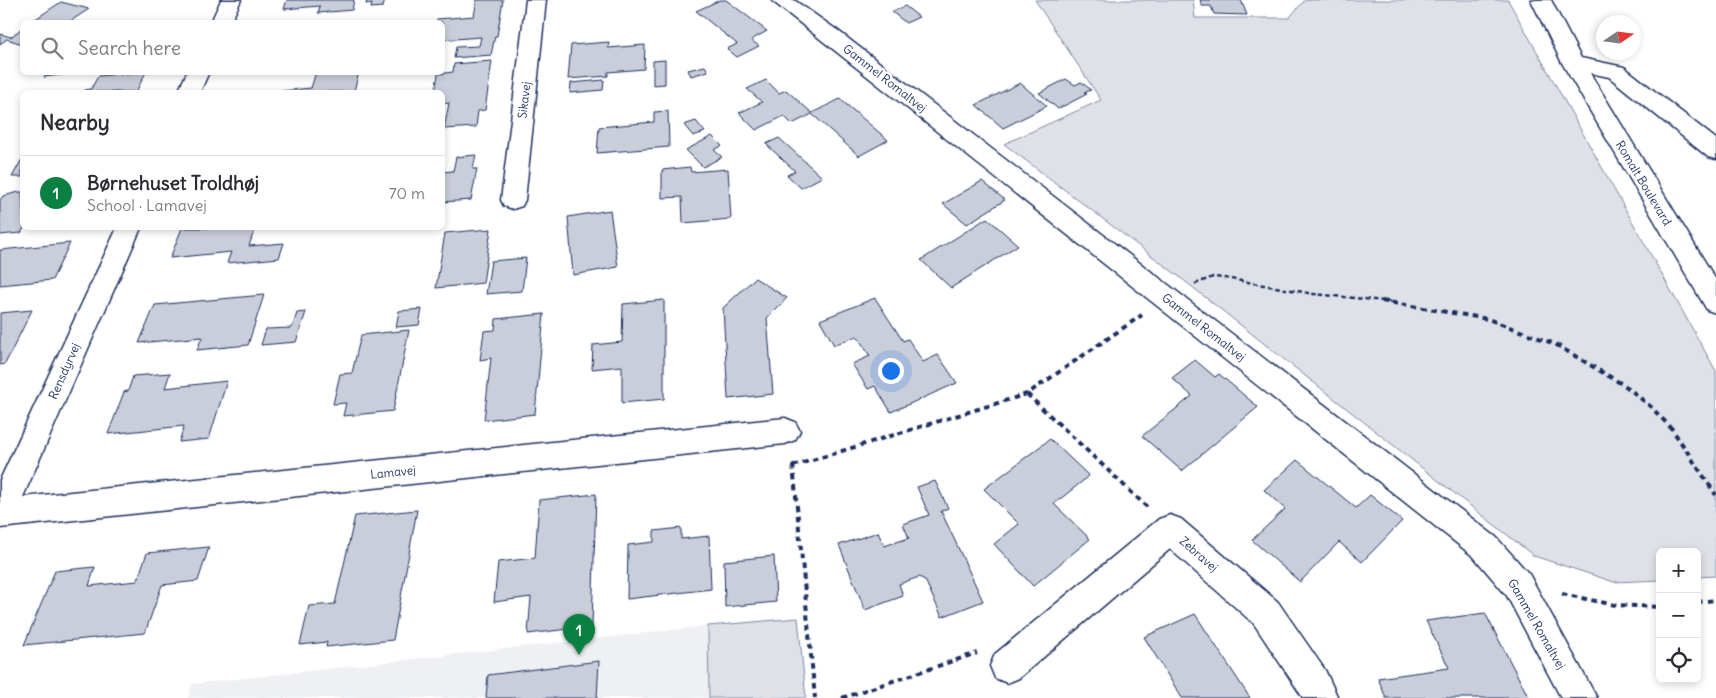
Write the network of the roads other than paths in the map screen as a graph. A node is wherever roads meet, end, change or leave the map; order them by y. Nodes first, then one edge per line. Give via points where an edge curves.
1 (231, 0) edge
2 (536, 0) edge
3 (780, 0) edge
4 (1541, 0) edge
5 (222, 20) edge
6 (1572, 63) junction
7 (197, 75) edge
8 (190, 90) edge
9 (1716, 151) edge
10 (513, 200) dead end
11 (128, 230) edge
12 (1716, 304) edge
13 (785, 431) road end
14 (0, 513) edge
15 (1007, 666) road end
16 (1321, 698) edge
17 (1580, 698) edge

1 - 5 street
2 - 10 street, Sikavej
3 - 17 street, Gammel Romaltvej via 830,35 1485,547 1518,585
4 - 6 street, Romalt Boulevard
6 - 9 street via 1616,72
6 - 12 street, Romalt Boulevard
7 - 8 street
11 - 14 street, Rensdyrvej
13 - 14 street, Lamavej
15 - 16 street, Zebravej via 1170,529 1266,613

